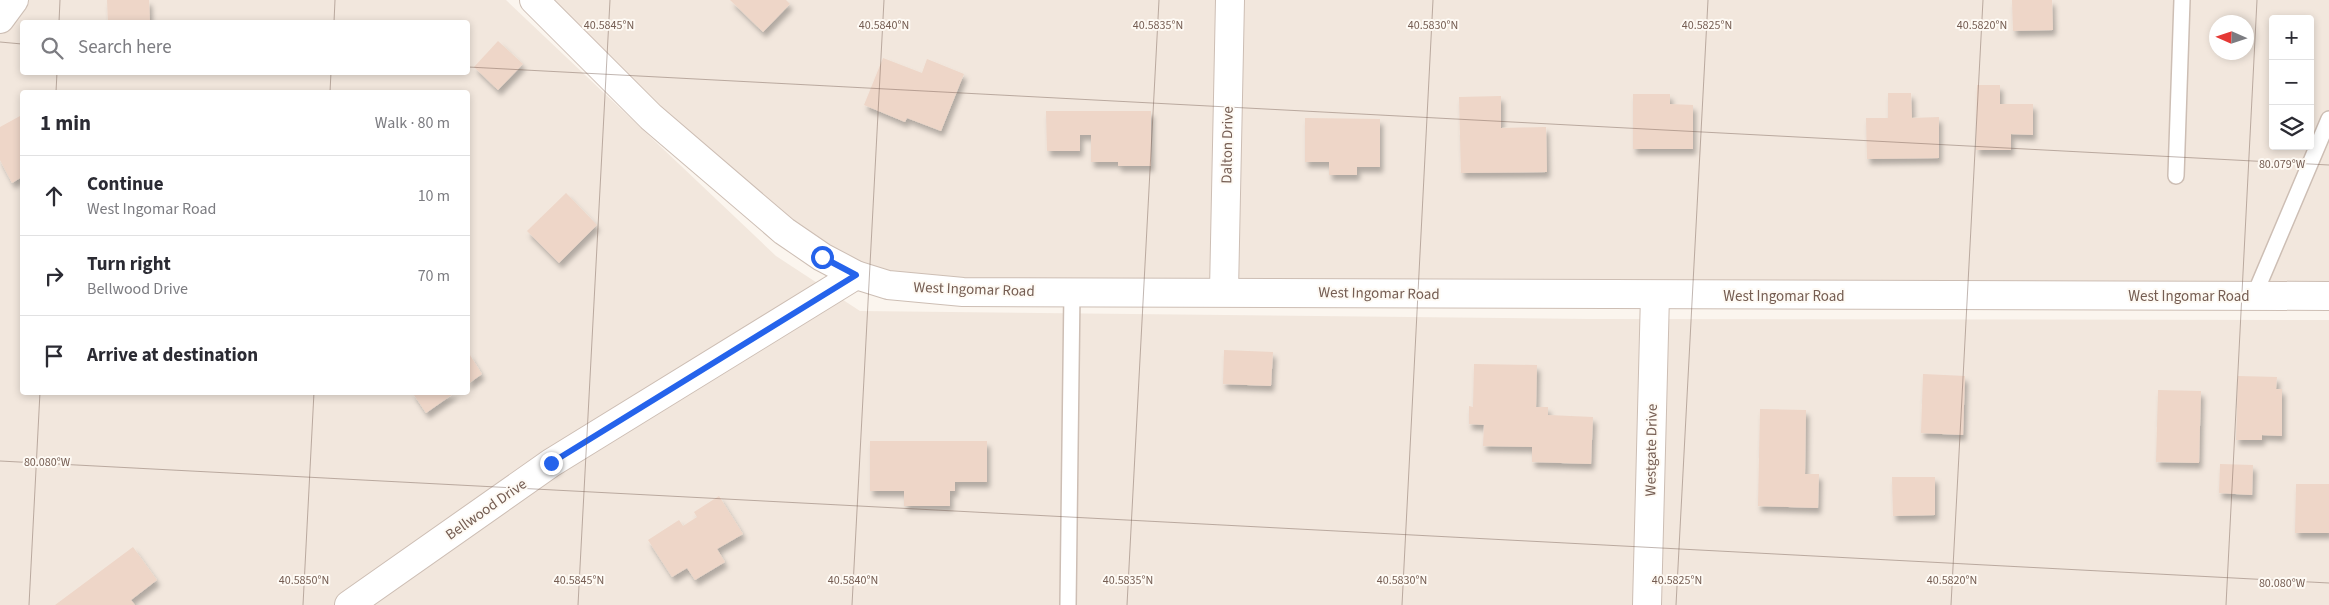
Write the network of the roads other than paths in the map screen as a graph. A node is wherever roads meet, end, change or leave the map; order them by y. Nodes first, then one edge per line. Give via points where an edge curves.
1 (14, 0) edge
2 (534, 0) edge
3 (1230, 0) edge
4 (2182, 0) edge
5 (0, 19) edge
6 (2329, 119) edge
7 (2323, 146) edge
8 (2176, 176) dead end
9 (856, 275) junction
10 (1072, 291) junction
11 (1224, 291) junction
12 (1655, 296) junction
13 (2254, 296) junction
14 (2329, 296) edge
15 (348, 605) edge
16 (1068, 605) edge
17 (1646, 605) edge

1 - 5 street
2 - 9 street, West Ingomar Road via 651,117 784,231
3 - 11 street, Dalton Drive
4 - 8 lane
6 - 7 lane
7 - 13 lane
9 - 10 street, West Ingomar Road via 888,285 918,289
9 - 15 street, Bellwood Drive via 551,463
10 - 11 street, West Ingomar Road
10 - 16 lane
11 - 12 street, West Ingomar Road
12 - 13 street, West Ingomar Road
12 - 17 street, Westgate Drive
13 - 14 street, West Ingomar Road

